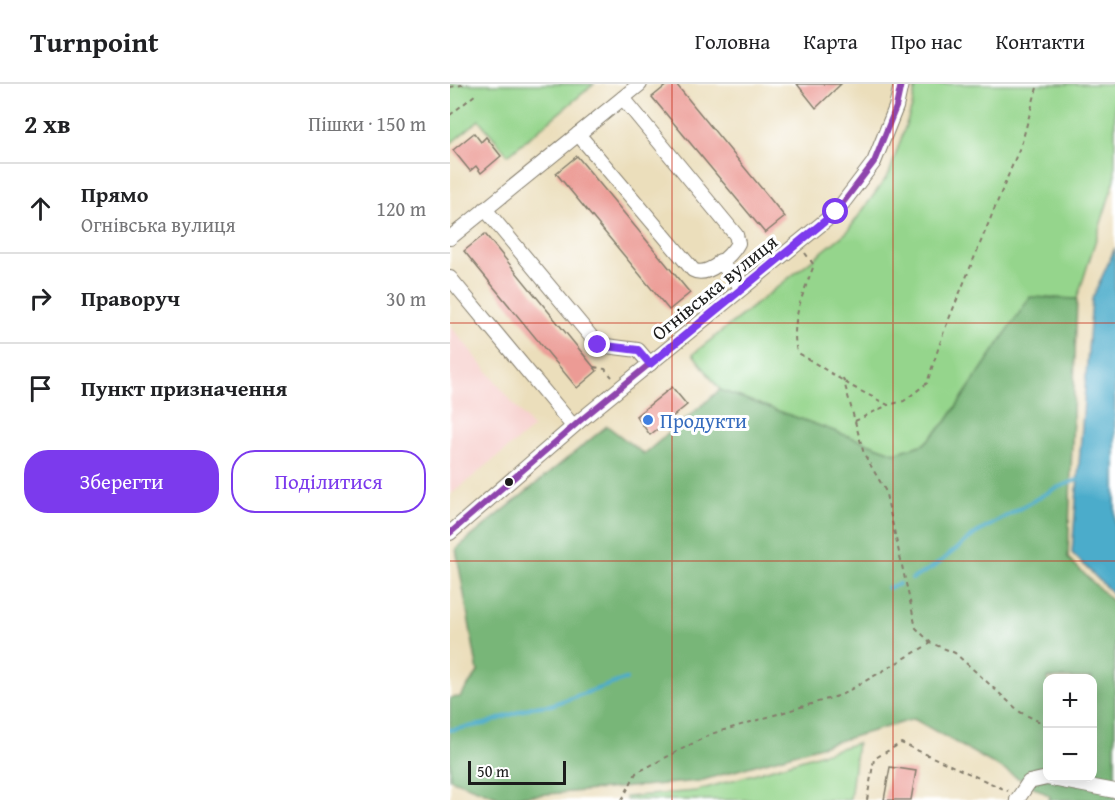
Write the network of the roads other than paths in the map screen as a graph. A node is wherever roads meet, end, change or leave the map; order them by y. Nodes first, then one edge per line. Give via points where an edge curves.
1 (640, 84) edge
2 (901, 84) edge
3 (623, 98) junction
4 (578, 134) junction
5 (485, 209) junction
6 (450, 238) edge
7 (720, 261) junction
8 (450, 278) edge
9 (742, 288) junction
10 (650, 364) junction
11 (573, 426) junction
12 (450, 533) edge
13 (1115, 791) edge
14 (1018, 797) edge

1 - 3 street
2 - 9 street, Огнівська вулиця via 874,162 836,212
3 - 4 street
3 - 7 street via 736,235 738,243 734,250
4 - 5 street
4 - 7 street via 693,270 699,274 706,272
5 - 6 street
5 - 10 street via 598,345 638,350
7 - 9 street
8 - 11 street
9 - 10 street, Огнівська вулиця
10 - 11 street, Огнівська вулиця
11 - 12 street, Огнівська вулиця
13 - 14 street via 1047,778 1029,782

